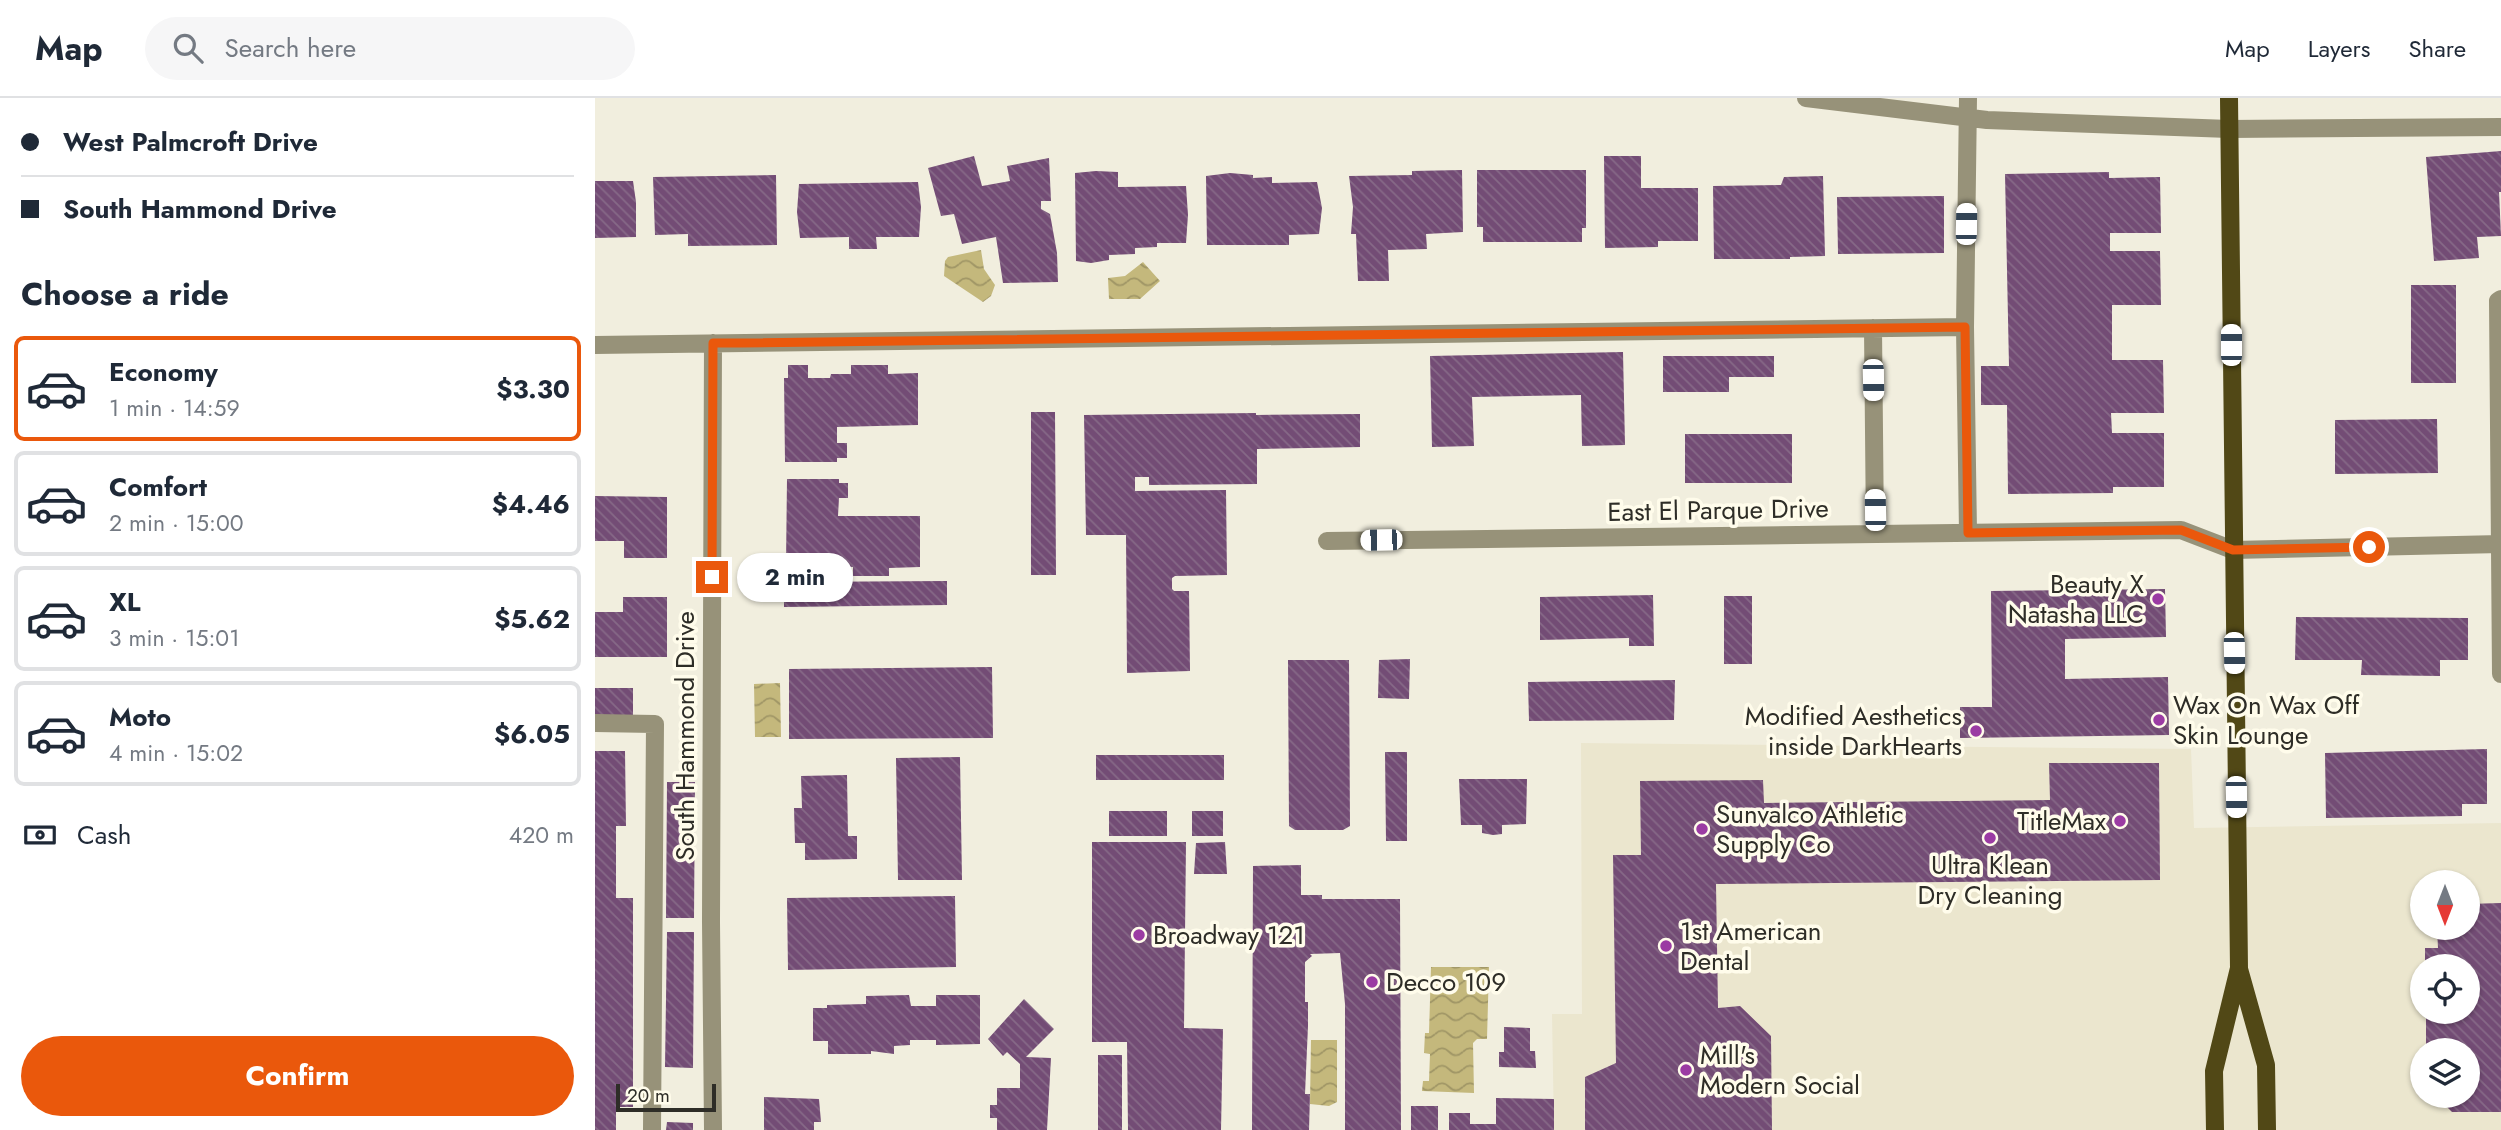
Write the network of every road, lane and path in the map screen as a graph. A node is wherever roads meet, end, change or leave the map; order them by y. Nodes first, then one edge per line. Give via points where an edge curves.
1 (1806, 98) edge
2 (1968, 98) edge
3 (2229, 98) edge
4 (1968, 117) junction
5 (2501, 127) edge
6 (2229, 129) junction
7 (2501, 299) edge
8 (1965, 327) junction
9 (1873, 328) junction
10 (713, 343) junction
11 (595, 345) edge
12 (1968, 533) junction
13 (1875, 534) junction
14 (1327, 541) dead end
15 (2500, 544) edge
16 (2233, 550) junction
17 (2501, 674) edge
18 (595, 723) edge
19 (2239, 968) junction
20 (652, 1130) edge
21 (713, 1130) edge
22 (2215, 1130) edge
23 (2267, 1130) edge

1 - 4 street
2 - 4 street
3 - 6 main road
4 - 6 street
4 - 8 street
5 - 6 street
6 - 16 main road
7 - 15 street
8 - 9 street
8 - 12 street
9 - 10 street
9 - 13 street
10 - 11 street
10 - 21 street, South Hammond Drive
12 - 13 street, East El Parque Drive
12 - 16 street, East El Parque Drive via 2181,530
13 - 14 street, East El Parque Drive
15 - 16 street
15 - 17 street
16 - 19 main road
18 - 20 street via 655,724
19 - 22 main road via 2214,1071
19 - 23 main road via 2266,1065

